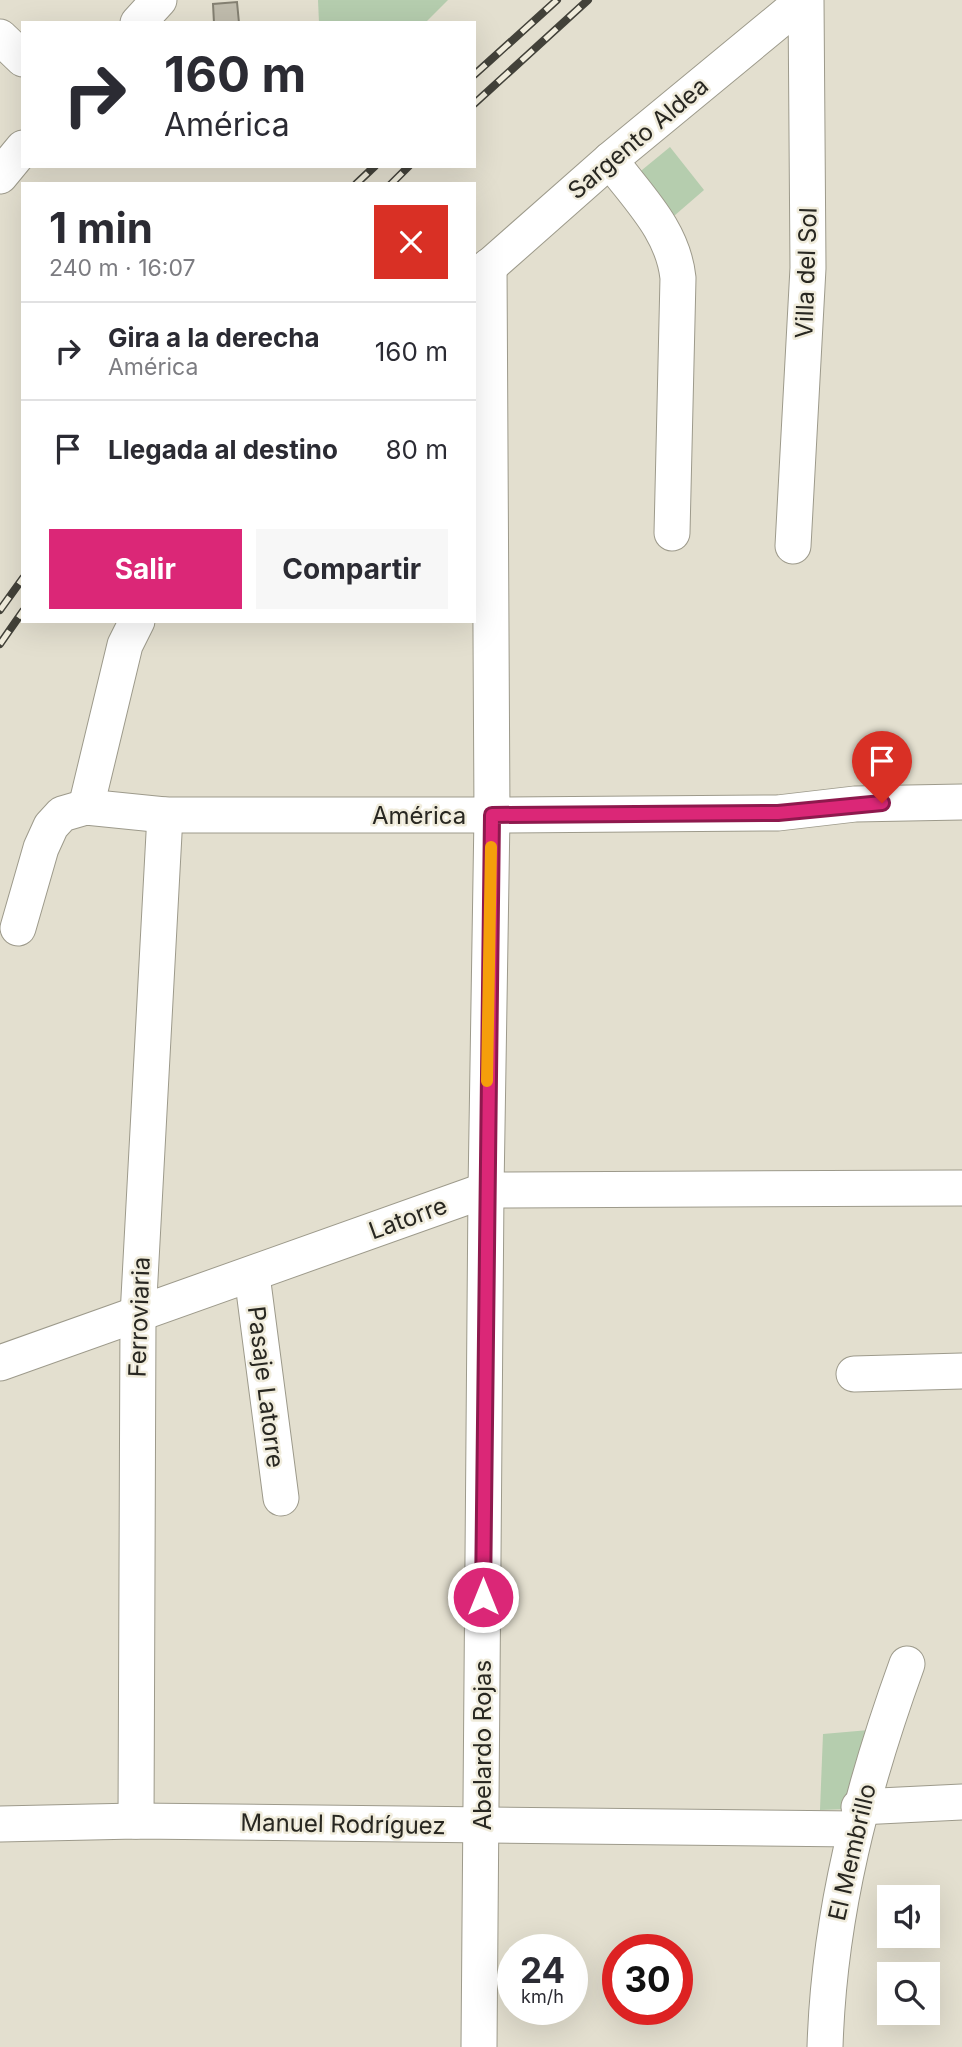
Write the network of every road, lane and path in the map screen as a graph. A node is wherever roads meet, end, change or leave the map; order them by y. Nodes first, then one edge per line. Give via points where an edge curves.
1 (159, 0) edge
2 (805, 0) edge
3 (140, 21) edge
4 (0, 37) edge
5 (21, 57) edge
6 (21, 150) edge
7 (610, 160) junction
8 (0, 176) edge
9 (482, 273) edge
10 (671, 533) dead end
11 (793, 546) dead end
12 (137, 623) edge
13 (962, 802) edge
14 (86, 807) junction
15 (165, 815) junction
16 (492, 815) junction
17 (18, 928) dead end
18 (962, 1188) edge
19 (485, 1190) junction
20 (252, 1275) junction
21 (138, 1316) junction
22 (0, 1363) edge
23 (962, 1371) edge
24 (854, 1374) dead end
25 (281, 1498) dead end
26 (907, 1664) dead end
27 (962, 1802) edge
28 (857, 1818) junction
29 (136, 1821) junction
30 (0, 1824) edge
31 (481, 1826) junction
32 (479, 2047) edge
33 (825, 2047) edge

1 - 3 street
2 - 7 street, Sargento Aldea
2 - 11 street, Villa del Sol via 808,268
4 - 5 street
6 - 8 street
7 - 9 street, Sargento Aldea
7 - 10 street via 668,237 676,255
9 - 16 street, Abelardo Rojas
12 - 14 street via 125,645
13 - 16 street, América via 855,804 778,813
14 - 15 street, América
14 - 17 street via 62,814 51,827
15 - 16 street, América
15 - 21 street, Ferroviaria
16 - 19 street, Abelardo Rojas
18 - 19 street, Latorre
19 - 20 street, Latorre
19 - 31 street, Abelardo Rojas
20 - 21 street, Latorre
20 - 25 street, Pasaje Latorre
21 - 22 street, Latorre
21 - 29 street, Ferroviaria
23 - 24 street
26 - 28 street, El Membrillo
27 - 28 street, Manuel Rodríguez
28 - 31 street, Manuel Rodríguez
28 - 33 street, El Membrillo via 834,1924
29 - 30 street, Manuel Rodríguez
29 - 31 street, Manuel Rodríguez
31 - 32 street, Abelardo Rojas

